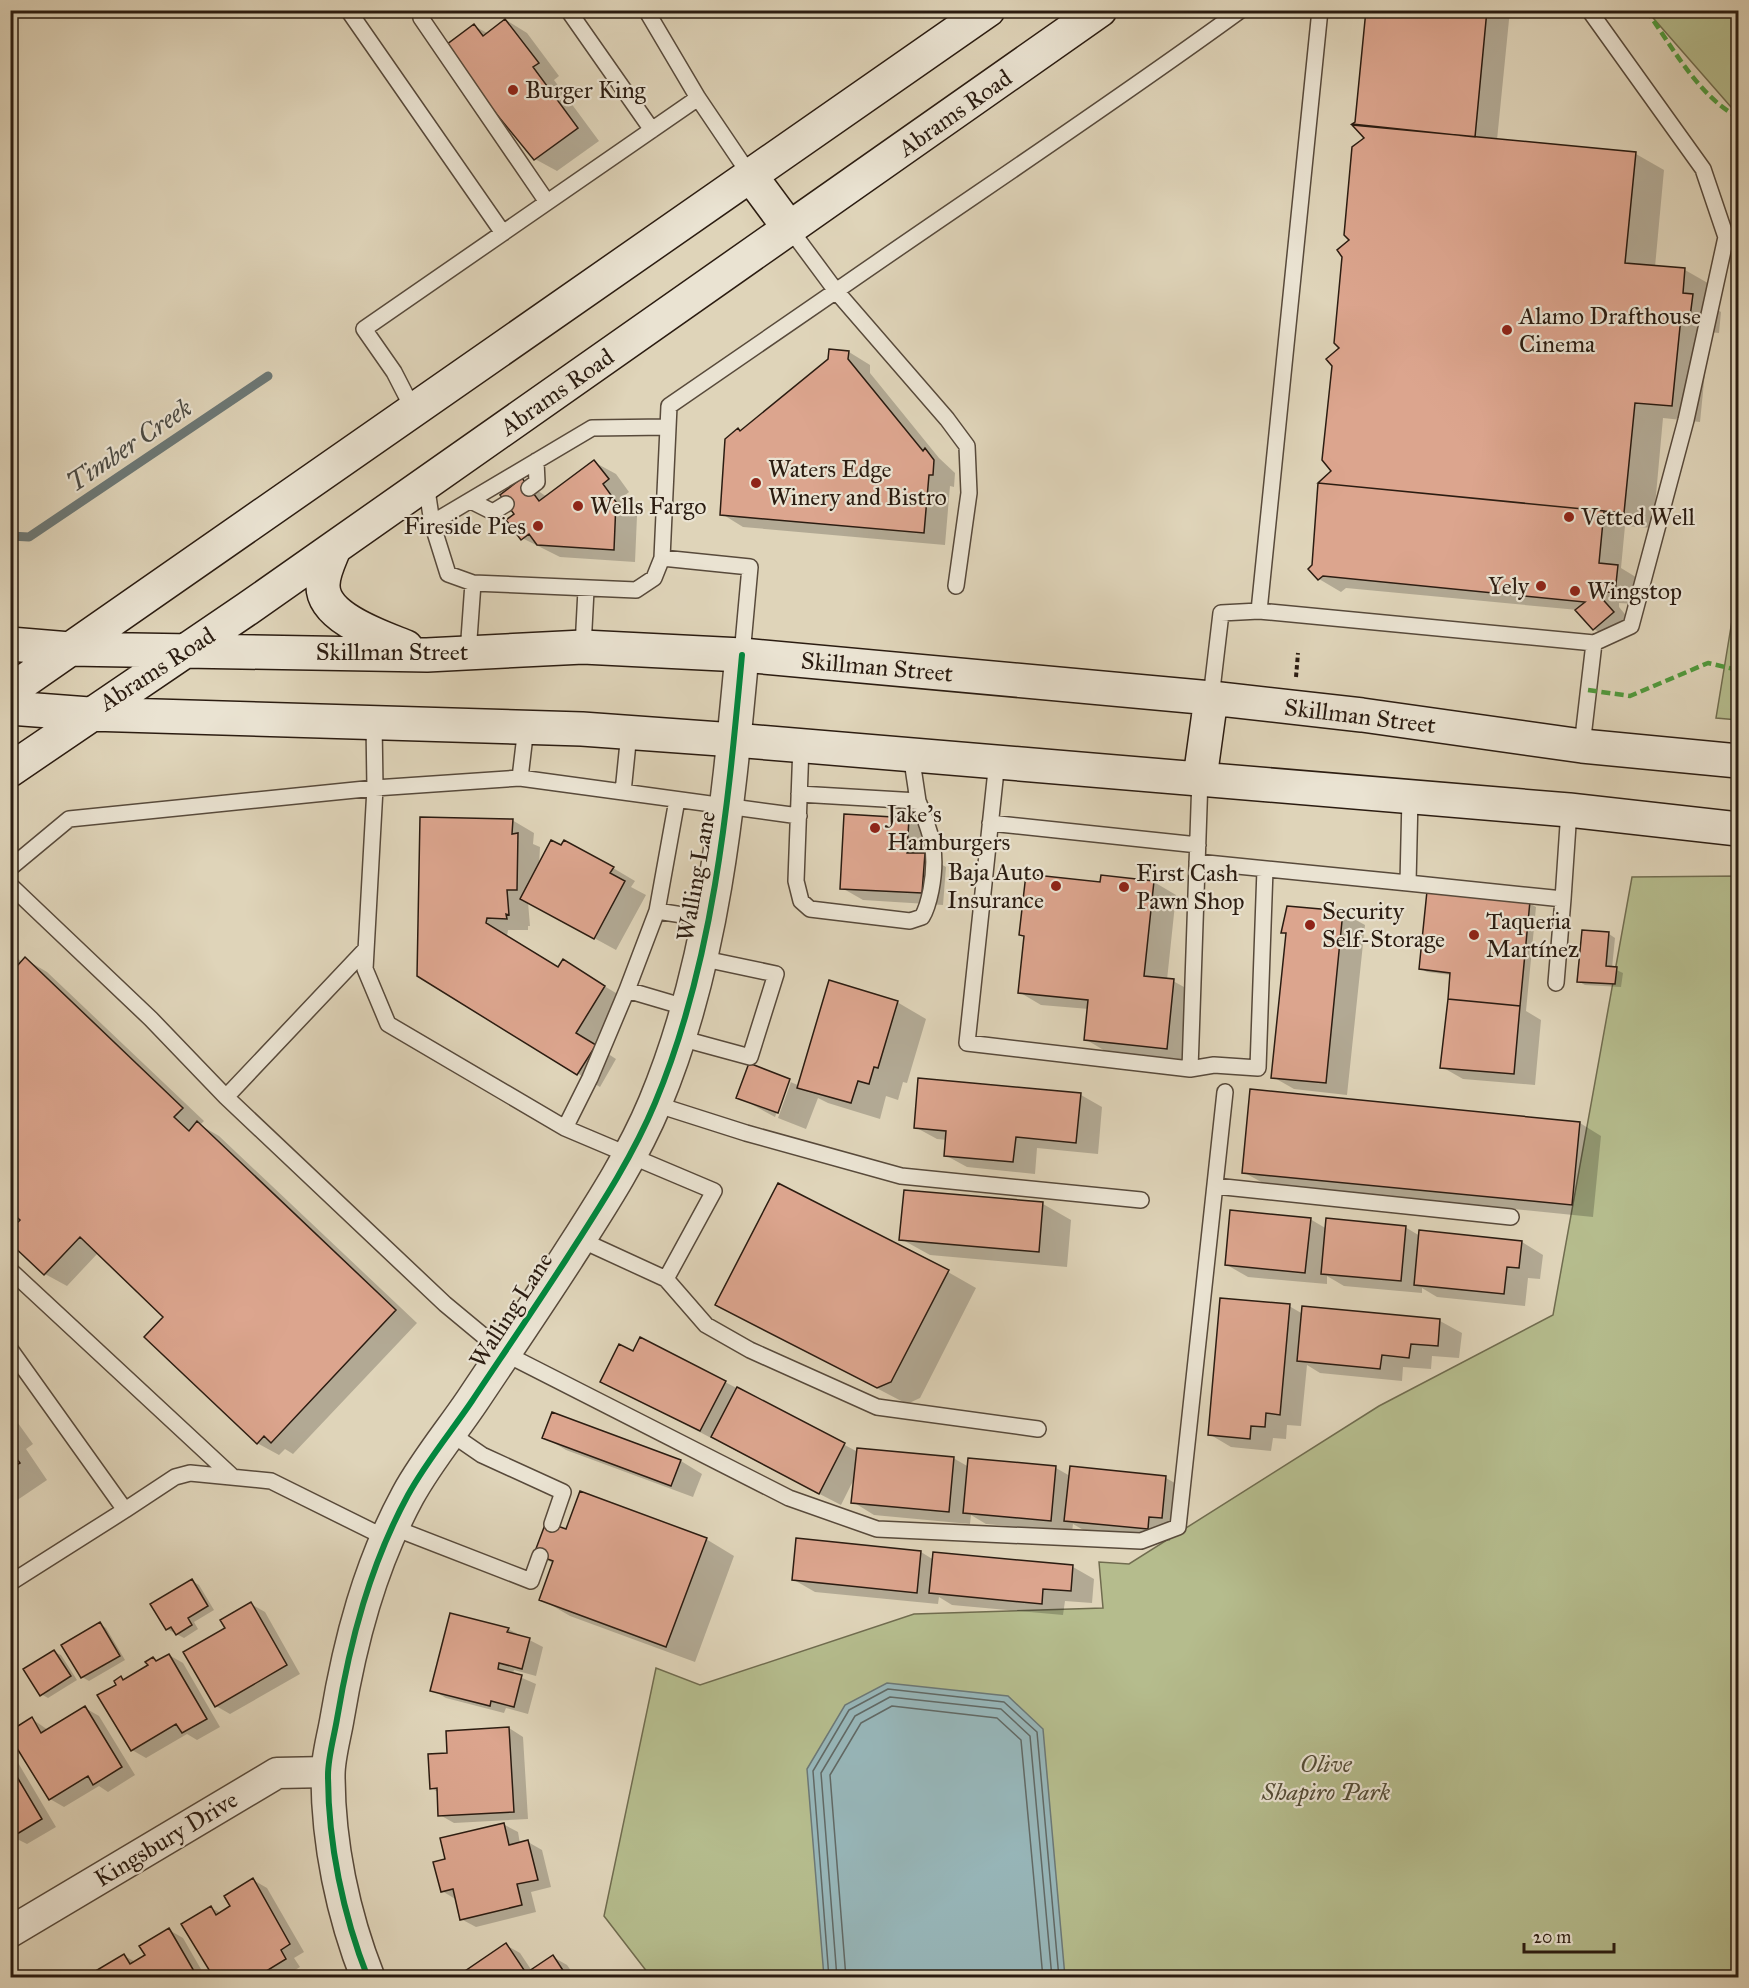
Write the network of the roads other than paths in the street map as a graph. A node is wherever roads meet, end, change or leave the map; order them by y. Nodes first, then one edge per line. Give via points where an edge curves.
1 (348, 10) edge
2 (420, 10) edge
3 (568, 10) edge
4 (646, 10) edge
5 (988, 10) edge
6 (1100, 10) edge
7 (1241, 10) edge
8 (1320, 10) edge
9 (1589, 10) edge
10 (698, 98) junction
11 (652, 130) junction
12 (750, 175) junction
13 (547, 202) junction
14 (790, 229) junction
15 (503, 232) junction
16 (836, 291) junction
17 (414, 411) junction
18 (667, 427) junction
19 (536, 461) junction
20 (426, 483) junction
21 (529, 488) dead end
22 (471, 501) junction
23 (506, 504) dead end
24 (432, 523) junction
25 (334, 549) junction
26 (662, 558) junction
27 (473, 583) junction
28 (956, 586) dead end
29 (586, 590) junction
30 (1259, 611) junction
31 (1594, 643) junction
32 (10, 644) edge
33 (583, 646) junction
34 (70, 649) junction
35 (186, 651) junction
36 (468, 653) junction
37 (427, 655) junction
38 (742, 655) junction
39 (10, 691) edge
40 (1211, 698) junction
41 (10, 708) edge
42 (89, 714) junction
43 (374, 723) junction
44 (526, 727) junction
45 (629, 733) junction
46 (734, 740) junction
47 (801, 745) junction
48 (1582, 746) junction
49 (911, 754) junction
50 (997, 761) junction
51 (1738, 761) edge
52 (10, 770) edge
53 (520, 778) junction
54 (1200, 778) junction
55 (375, 788) junction
56 (623, 792) junction
57 (799, 794) junction
58 (1410, 796) junction
59 (677, 800) junction
60 (918, 801) junction
61 (727, 808) junction
62 (1569, 810) junction
63 (799, 816) junction
64 (990, 824) junction
65 (1738, 828) edge
66 (1198, 845) junction
67 (1197, 862) junction
68 (10, 868) edge
69 (1266, 869) junction
70 (1408, 883) junction
71 (10, 885) edge
72 (1563, 898) junction
73 (657, 911) junction
74 (708, 919) junction
75 (366, 949) junction
76 (700, 958) junction
77 (1556, 983) dead end
78 (627, 990) junction
79 (684, 1023) junction
80 (1190, 1069) junction
81 (1225, 1092) dead end
82 (226, 1097) junction
83 (655, 1104) junction
84 (565, 1128) junction
85 (630, 1157) junction
86 (1215, 1186) junction
87 (1141, 1200) dead end
88 (1511, 1217) dead end
89 (579, 1239) junction
90 (10, 1270) edge
91 (666, 1280) junction
92 (10, 1349) edge
93 (504, 1353) junction
94 (1038, 1429) dead end
95 (450, 1433) junction
96 (233, 1477) junction
97 (125, 1510) junction
98 (552, 1524) dead end
99 (389, 1533) junction
100 (540, 1556) dead end
101 (10, 1583) edge
102 (328, 1772) junction
103 (10, 1932) edge
104 (368, 1977) edge

1 - 15 lane
2 - 13 lane via 421,18
3 - 11 lane
4 - 10 lane
5 - 12 main road
6 - 14 main road, Abrams Road
7 - 16 lane via 1143,82
8 - 30 lane
9 - 31 lane via 1703,169 1726,237 1686,420 1631,626
10 - 11 lane
10 - 12 lane
11 - 13 lane
12 - 14 main road
12 - 17 main road
13 - 15 lane
14 - 16 lane
14 - 20 main road, Abrams Road
15 - 17 lane via 364,329 394,372
16 - 18 lane via 669,406
16 - 28 lane via 967,446 969,493
17 - 34 main road
18 - 19 lane via 592,428
18 - 26 lane
19 - 21 lane via 537,482
19 - 22 lane
20 - 24 lane
20 - 25 main road, Abrams Road
22 - 23 lane via 493,512
22 - 24 lane
24 - 27 lane via 448,574
25 - 35 main road, Abrams Road
25 - 37 main road via 322,583 332,607 358,628
26 - 29 lane via 654,578 636,590
26 - 38 lane via 750,567
27 - 29 lane
27 - 36 lane
29 - 33 lane
30 - 31 lane
30 - 40 lane via 1221,613
31 - 48 lane
32 - 34 main road, Skillman Street
33 - 36 main road, Skillman Street
33 - 38 main road, Skillman Street
34 - 35 main road, Skillman Street
34 - 39 main road
35 - 37 main road, Skillman Street
35 - 42 main road, Abrams Road
36 - 37 main road, Skillman Street
38 - 40 main road, Skillman Street
38 - 46 main road, Walling Lane
40 - 48 main road, Skillman Street
40 - 54 main road
41 - 42 main road
42 - 43 main road
42 - 52 main road, Abrams Road
43 - 44 main road
43 - 55 lane
44 - 45 main road
44 - 53 lane
45 - 46 main road
45 - 56 lane
46 - 47 main road
46 - 61 main road, Walling Lane
47 - 49 main road
47 - 57 lane
48 - 51 main road, Skillman Street
49 - 50 main road
49 - 60 lane
50 - 54 main road
50 - 64 lane
53 - 55 lane
53 - 56 lane
54 - 58 main road
54 - 66 lane
55 - 68 lane via 69,819
55 - 75 lane
56 - 59 lane
57 - 60 lane
57 - 63 lane
58 - 62 main road
58 - 70 lane
59 - 61 lane
59 - 73 lane
60 - 63 lane via 931,831 935,866 926,910 916,920 810,909 801,901 796,881
61 - 63 lane
61 - 74 main road, Walling Lane
62 - 65 main road
62 - 72 lane
64 - 66 lane
64 - 80 lane via 967,1043
66 - 67 lane
67 - 69 lane
67 - 80 lane
69 - 70 lane
69 - 80 lane via 1258,1068 1214,1065
70 - 72 lane
71 - 82 lane via 151,1019
72 - 77 lane
73 - 74 lane
73 - 78 lane
74 - 76 main road, Walling Lane
75 - 82 lane
75 - 84 lane via 365,969 388,1024
76 - 79 main road, Walling Lane
76 - 79 lane via 776,974 750,1057
78 - 79 lane
78 - 84 lane
79 - 83 main road, Walling Lane
81 - 86 lane
82 - 93 lane via 445,1305
83 - 85 main road, Walling Lane
83 - 87 lane via 901,1176
84 - 85 lane
85 - 89 main road, Walling Lane
85 - 91 lane via 714,1191
86 - 88 lane
86 - 93 lane via 1178,1527 1141,1541 877,1529 789,1498
89 - 91 lane
89 - 93 main road, Walling Lane
90 - 96 lane
91 - 94 lane via 706,1325 750,1350 877,1407
92 - 97 lane
93 - 95 main road, Walling Lane
95 - 98 lane via 482,1455 563,1492
95 - 99 main road, Walling Lane via 409,1492
96 - 97 lane via 190,1473 175,1477
96 - 99 lane via 271,1481
97 - 101 lane
99 - 100 lane via 531,1581
99 - 102 main road, Walling Lane via 357,1619
102 - 103 street, Kingsbury Drive via 277,1773
102 - 104 main road, Walling Lane via 334,1850 357,1950

